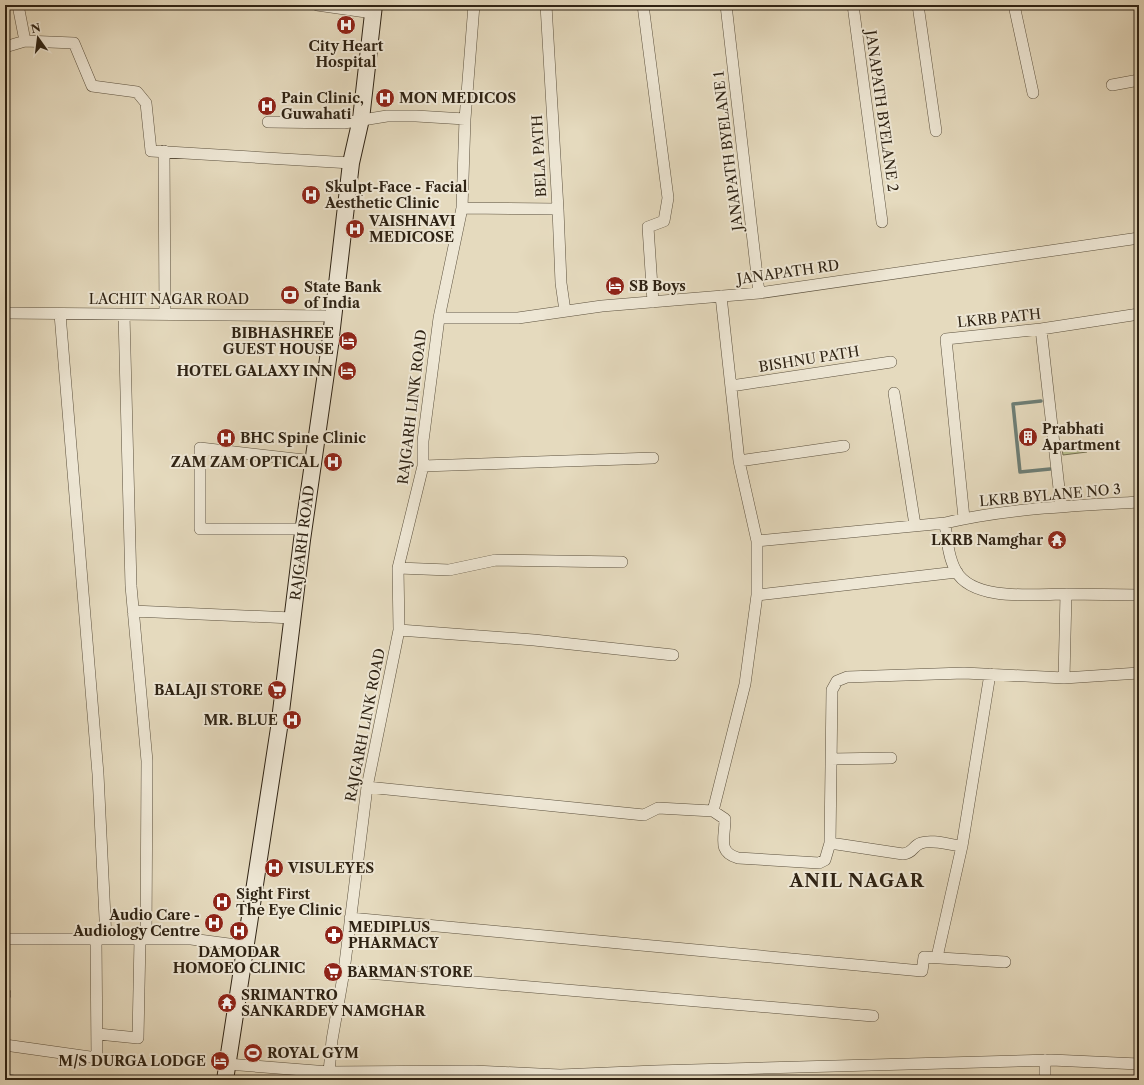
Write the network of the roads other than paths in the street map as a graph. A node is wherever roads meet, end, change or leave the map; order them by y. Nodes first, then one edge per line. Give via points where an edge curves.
1 (18, 5) edge
2 (317, 5) edge
3 (474, 5) edge
4 (546, 5) edge
5 (643, 5) edge
6 (726, 5) edge
7 (853, 5) edge
8 (918, 5) edge
9 (1014, 5) edge
10 (373, 9) edge
11 (25, 42) junction
12 (5, 47) edge
13 (1139, 80) edge
14 (1112, 85) dead end
15 (1033, 93) dead end
16 (360, 119) junction
17 (465, 120) junction
18 (268, 122) dead end
19 (936, 131) dead end
20 (164, 152) junction
21 (351, 163) junction
22 (462, 208) junction
23 (558, 209) junction
24 (882, 222) dead end
25 (1139, 238) edge
26 (759, 293) junction
27 (721, 296) junction
28 (653, 302) junction
29 (565, 311) junction
30 (5, 313) edge
31 (60, 314) junction
32 (124, 314) junction
33 (165, 314) junction
34 (1139, 314) edge
35 (334, 316) junction
36 (439, 318) junction
37 (1041, 329) junction
38 (891, 362) dead end
39 (731, 386) junction
40 (894, 393) dead end
41 (844, 446) dead end
42 (653, 458) dead end
43 (313, 461) junction
44 (739, 461) junction
45 (423, 466) junction
46 (1139, 502) edge
47 (1061, 506) junction
48 (964, 518) junction
49 (944, 523) junction
50 (915, 525) junction
51 (303, 529) junction
52 (757, 541) junction
53 (622, 562) dead end
54 (398, 568) junction
55 (956, 572) junction
56 (1066, 594) junction
57 (1139, 594) edge
58 (758, 595) junction
59 (133, 611) junction
60 (292, 618) junction
61 (399, 630) junction
62 (673, 655) dead end
63 (1139, 673) edge
64 (990, 674) junction
65 (1064, 678) junction
66 (891, 758) dead end
67 (831, 759) junction
68 (367, 787) junction
69 (713, 811) junction
70 (830, 843) junction
71 (962, 846) junction
72 (350, 918) junction
73 (5, 939) edge
74 (101, 939) junction
75 (143, 939) junction
76 (244, 946) junction
77 (937, 957) junction
78 (1005, 962) dead end
79 (344, 971) junction
80 (873, 1016) dead end
81 (98, 1034) junction
82 (5, 1045) edge
83 (1045, 1060) junction
84 (1139, 1064) edge
85 (226, 1072) edge
86 (330, 1072) junction
87 (1045, 1080) edge

1 - 11 street
2 - 10 street
3 - 17 street, RAJGARH LINK ROAD
4 - 23 street, BELA PATH
5 - 28 street via 668,198 664,221 648,227
6 - 26 street, JANAPATH BYELANE 1
7 - 24 street, JANAPATH BYELANE 2
8 - 19 street
9 - 15 street
10 - 16 main road, RAJGARH ROAD
11 - 12 street
11 - 20 street via 74,43 92,86 137,92 146,104 150,151
13 - 14 street
16 - 17 street via 416,116
16 - 18 street via 344,123
16 - 21 main road, RAJGARH ROAD
17 - 22 street, RAJGARH LINK ROAD
20 - 21 street
20 - 33 street
21 - 35 main road, RAJGARH ROAD
22 - 23 street, BELA PATH
22 - 36 street, RAJGARH LINK ROAD
23 - 29 street via 561,283
25 - 26 street, JANAPATH RD
26 - 27 street, JANAPATH RD
27 - 28 street, JANAPATH RD
27 - 39 street
28 - 29 street, JANAPATH RD
29 - 36 street, JANAPATH RD via 518,318
30 - 31 street, LACHIT NAGAR ROAD
31 - 32 street, LACHIT NAGAR ROAD
31 - 74 street via 98,774
32 - 33 street, LACHIT NAGAR ROAD
32 - 59 street via 130,586
33 - 35 street, LACHIT NAGAR ROAD
34 - 37 street, LKRB PATH
35 - 43 main road, RAJGARH ROAD
36 - 45 street, RAJGARH LINK ROAD via 422,441
37 - 47 street
37 - 48 street, LKRB PATH via 946,339
38 - 39 street, BISHNU PATH
39 - 44 street
40 - 50 street
41 - 44 street
42 - 45 street
43 - 51 main road, RAJGARH ROAD
43 - 51 street via 200,448 200,529
44 - 52 street
45 - 54 street, RAJGARH LINK ROAD
46 - 47 street, LKRB BYLANE NO 3
47 - 48 street, LKRB BYLANE NO 3
48 - 49 street, LKRB BYLANE NO 3
49 - 50 street, LKRB BYLANE NO 3
49 - 55 street
50 - 52 street, LKRB BYLANE NO 3
51 - 60 main road, RAJGARH ROAD
52 - 58 street
53 - 54 street via 496,560 449,570
54 - 61 street, RAJGARH LINK ROAD
55 - 56 street via 977,589 991,593
55 - 58 street
56 - 57 street
56 - 65 street
58 - 69 street via 745,684
59 - 60 street
59 - 75 street via 147,761
60 - 76 main road, RAJGARH ROAD via 279,728
61 - 62 street via 534,640
61 - 68 street, RAJGARH LINK ROAD
63 - 65 street
64 - 65 street
64 - 67 street via 847,677 837,681 832,690
64 - 71 street
66 - 67 street
67 - 70 street
68 - 69 street via 644,815 658,808
68 - 72 street, RAJGARH LINK ROAD
69 - 70 street via 725,819 724,849 728,856 819,863 825,860
70 - 71 street via 903,854 909,854 922,842
71 - 77 street
72 - 77 street via 922,971 924,958
72 - 79 street, RAJGARH LINK ROAD
73 - 74 street
74 - 75 street
74 - 81 street
75 - 76 street via 191,939
75 - 81 street via 138,1038
76 - 85 main road, RAJGARH ROAD
77 - 78 street
79 - 80 street
79 - 86 street, RAJGARH LINK ROAD via 332,1040
81 - 82 street via 97,1058
83 - 84 street
83 - 86 street via 560,1075 474,1070
83 - 87 street
85 - 86 street

